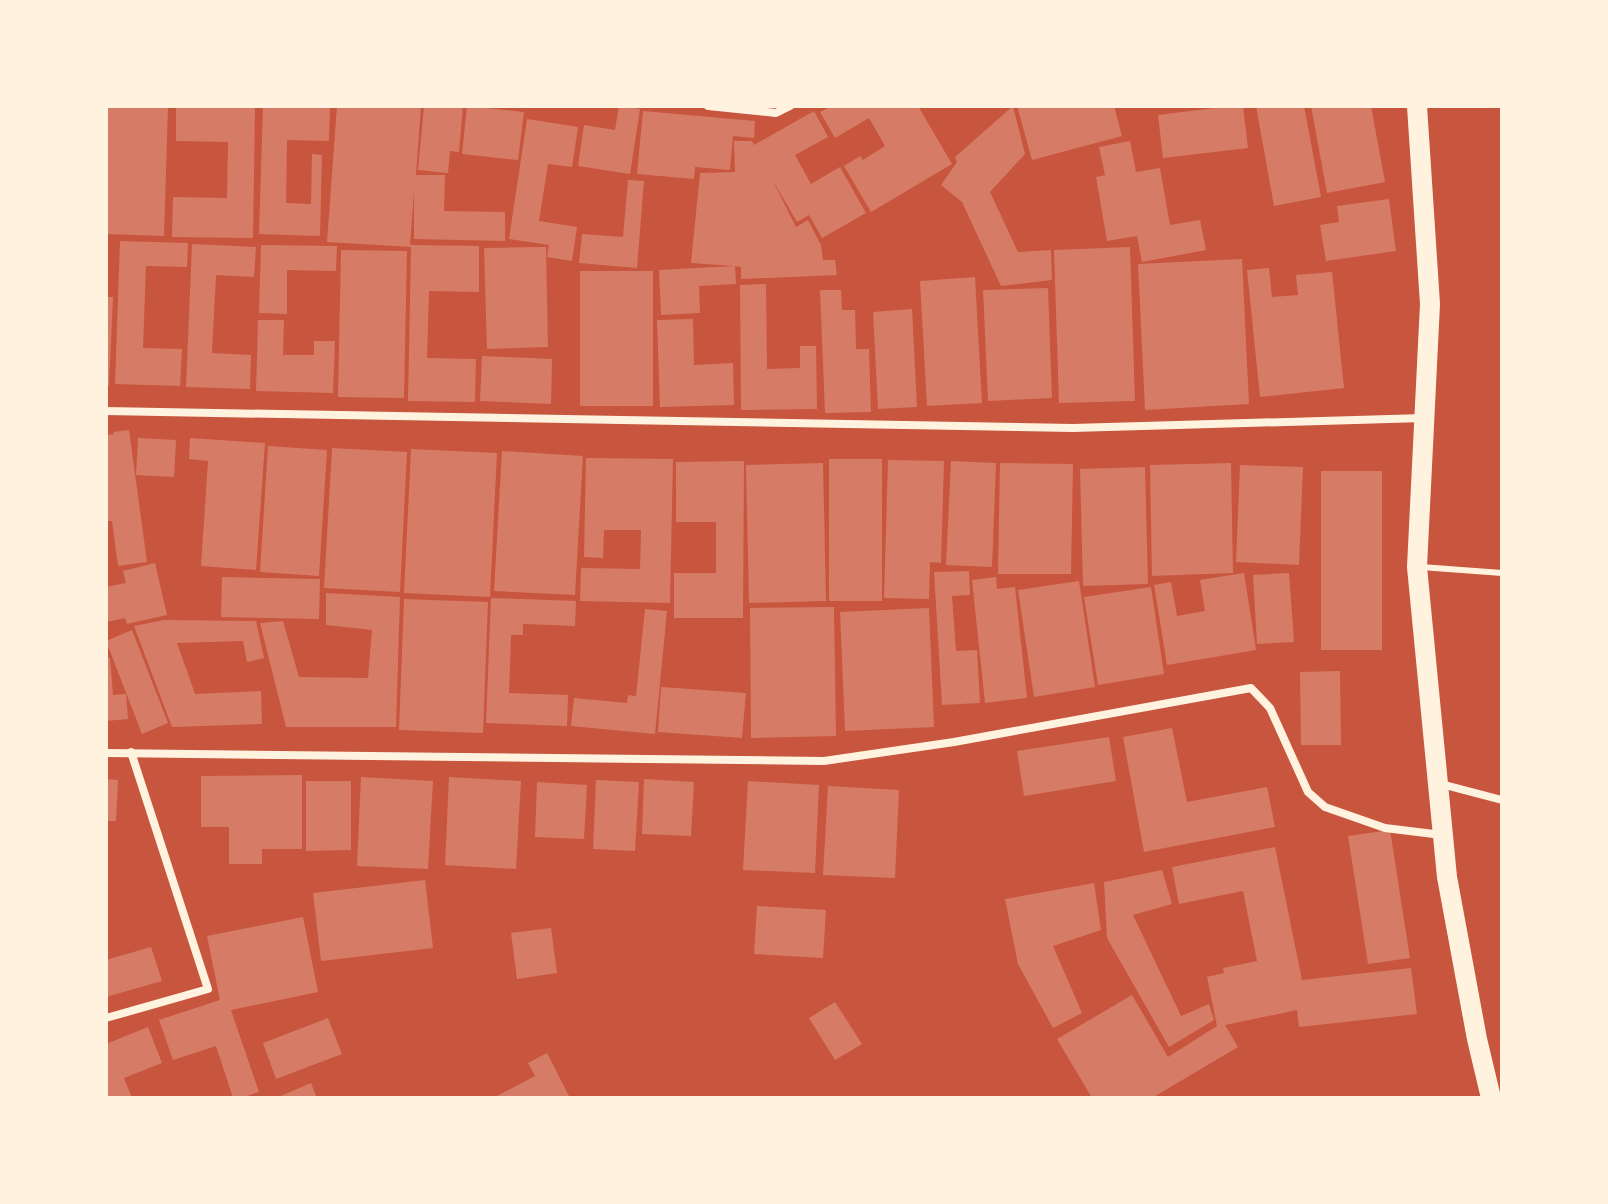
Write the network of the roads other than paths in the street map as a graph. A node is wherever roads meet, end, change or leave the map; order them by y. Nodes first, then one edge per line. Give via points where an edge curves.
1 (708, 106) edge
2 (790, 106) edge
3 (1417, 106) edge
4 (106, 411) edge
5 (1424, 418) junction
6 (1417, 567) junction
7 (1502, 573) edge
8 (131, 752) junction
9 (106, 753) edge
10 (1439, 783) junction
11 (1502, 800) edge
12 (1444, 836) junction
13 (106, 1018) edge
14 (1491, 1098) edge

1 - 2 street via 776,113
3 - 5 main road via 1430,304
4 - 5 street via 1073,428
5 - 6 main road
6 - 7 lane
6 - 10 main road
8 - 9 street
8 - 12 street via 824,761 1251,688 1270,708 1308,792 1325,807 1385,828
8 - 13 street via 208,989
10 - 11 street
10 - 12 main road
12 - 14 main road via 1447,877

